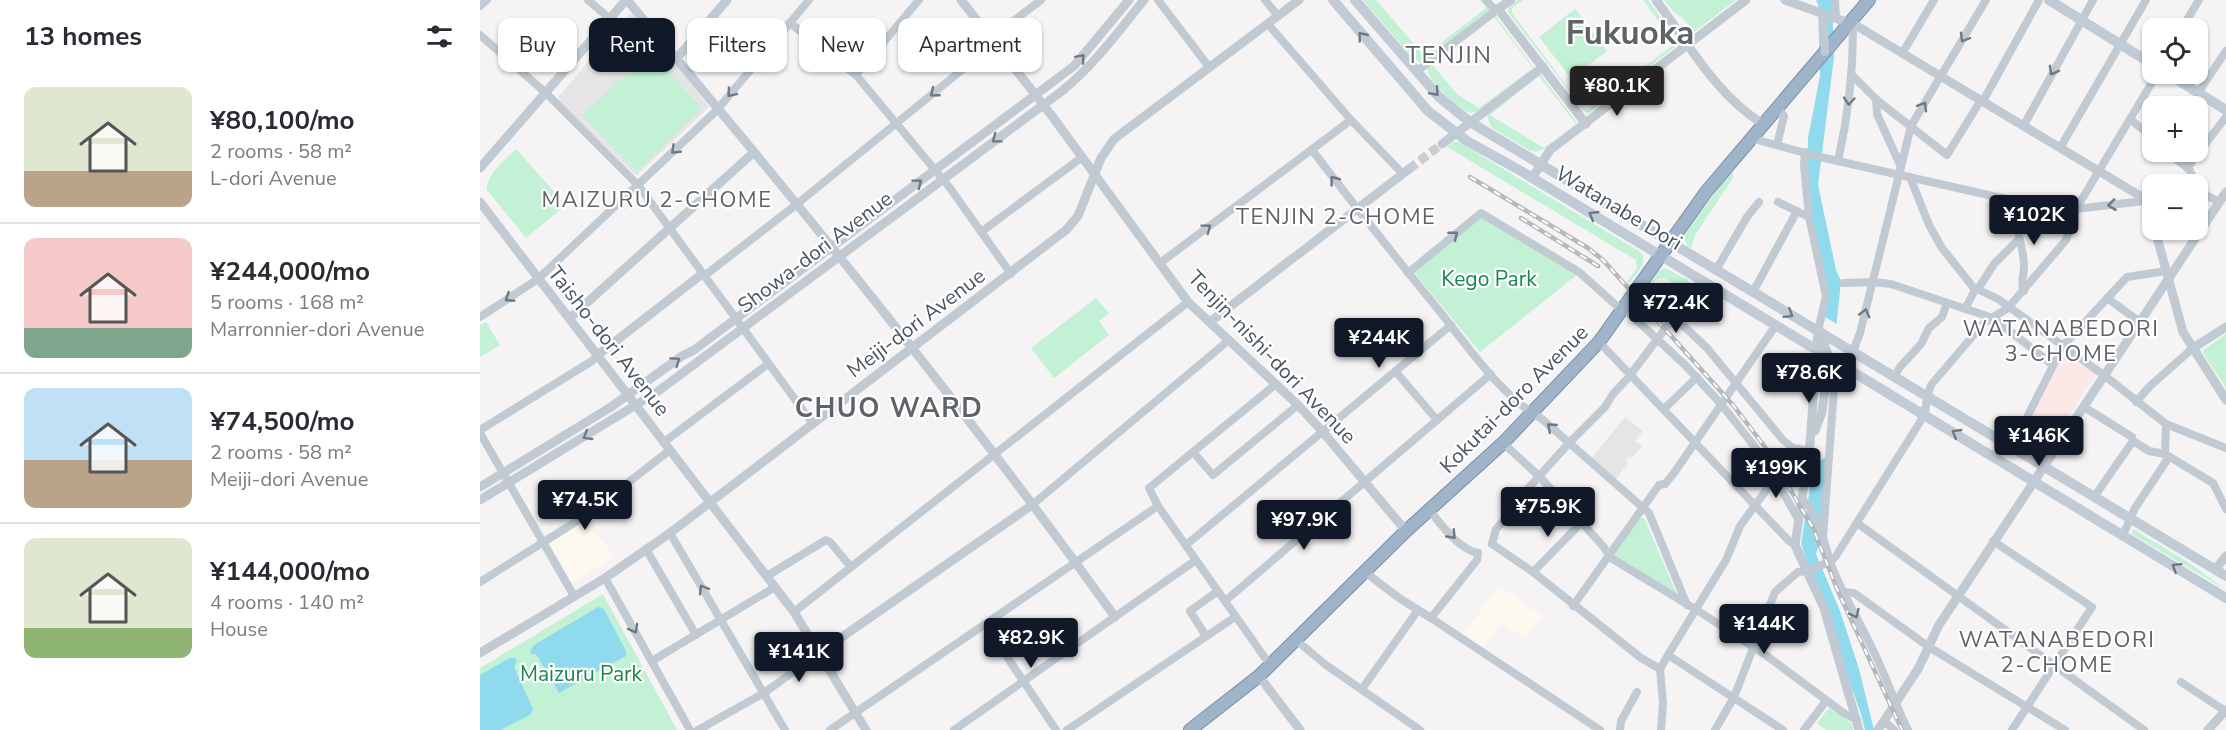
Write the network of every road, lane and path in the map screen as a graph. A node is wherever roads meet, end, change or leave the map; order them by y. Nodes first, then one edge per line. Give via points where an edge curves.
1 (487, 0) edge
2 (588, 0) edge
3 (627, 0) edge
4 (727, 0) edge
5 (810, 0) edge
6 (919, 0) edge
7 (1041, 0) edge
8 (1144, 0) edge
9 (1158, 0) edge
10 (1265, 0) edge
11 (1299, 0) edge
12 (1333, 0) edge
13 (1355, 0) edge
14 (1486, 0) edge
15 (1511, 0) edge
16 (1656, 0) edge
17 (1746, 0) edge
18 (1785, 0) edge
19 (1835, 0) edge
20 (1869, 0) edge
21 (1934, 0) edge
22 (1986, 0) edge
23 (2039, 0) edge
24 (2049, 0) edge
25 (2093, 0) edge
26 (2146, 0) edge
27 (2199, 0) edge
28 (962, 1) edge
29 (1124, 2) edge
30 (480, 6) edge
31 (1498, 9) junction
32 (1820, 12) junction
33 (1278, 16) junction
34 (609, 18) edge
35 (611, 18) edge
36 (975, 18) edge
37 (1020, 18) edge
38 (1835, 18) junction
39 (2188, 18) edge
40 (2081, 20) junction
41 (790, 23) junction
42 (1850, 23) junction
43 (1268, 24) junction
44 (480, 35) edge
45 (589, 43) edge
46 (1689, 44) junction
47 (2121, 44) junction
48 (2226, 51) edge
49 (1903, 52) junction
50 (1821, 56) junction
51 (677, 58) junction
52 (2142, 58) edge
53 (1209, 68) junction
54 (1543, 68) junction
55 (1417, 71) junction
56 (957, 72) edge
57 (1018, 72) edge
58 (856, 75) junction
59 (1853, 76) junction
60 (1941, 77) junction
61 (2151, 84) edge
62 (2184, 84) edge
63 (546, 93) junction
64 (2198, 93) junction
65 (1036, 95) junction
66 (1876, 99) junction
67 (1982, 100) junction
68 (1043, 104) junction
69 (1777, 108) junction
70 (717, 110) junction
71 (2226, 110) edge
72 (2226, 117) edge
73 (2130, 119) junction
74 (1351, 120) junction
75 (1470, 122) junction
76 (1586, 123) junction
77 (896, 124) junction
78 (1763, 124) junction
79 (1911, 126) junction
80 (2024, 126) junction
81 (2142, 129) edge
82 (1456, 133) junction
83 (1750, 138) junction
84 (1442, 144) tunnel mouth
85 (1777, 145) junction
86 (2060, 148) junction
87 (1312, 150) junction
88 (1806, 152) junction
89 (753, 153) junction
90 (1081, 158) junction
91 (1838, 161) junction
92 (2180, 162) edge
93 (1542, 164) junction
94 (480, 168) edge
95 (2187, 168) junction
96 (935, 170) junction
97 (1406, 171) joint
98 (1901, 171) junction
99 (2099, 171) junction
100 (2190, 174) edge
101 (1094, 176) junction
102 (1910, 177) junction
103 (1532, 178) junction
104 (942, 179) junction
105 (638, 185) junction
106 (2226, 192) edge
107 (2142, 195) edge
108 (2208, 196) edge
109 (2142, 201) edge
110 (480, 202) edge
111 (1759, 202) dead end
112 (1778, 202) dead end
113 (2219, 202) junction
114 (797, 204) junction
115 (2076, 209) junction
116 (1357, 210) junction
117 (1797, 211) junction
118 (1809, 217) junction
119 (668, 229) junction
120 (981, 232) junction
121 (2018, 240) junction
122 (2158, 240) edge
123 (1671, 242) junction
124 (831, 248) junction
125 (1661, 256) junction
126 (838, 257) junction
127 (1160, 263) junction
128 (1716, 270) junction
129 (1408, 273) junction
130 (702, 274) junction
131 (1011, 274) junction
132 (2167, 276) junction
133 (538, 279) junction
134 (1701, 281) junction
135 (1873, 282) junction
136 (1843, 283) dead end
137 (1637, 289) junction
138 (1977, 289) junction
139 (2024, 291) junction
140 (1753, 292) junction
141 (2107, 298) junction
142 (1188, 302) junction
143 (1947, 303) junction
144 (1623, 308) junction
145 (2008, 308) junction
146 (1965, 309) junction
147 (480, 316) edge
148 (1673, 316) junction
149 (570, 318) junction
150 (1993, 318) junction
151 (736, 319) junction
152 (1210, 322) junction
153 (2140, 322) junction
154 (1451, 325) junction
155 (1776, 325) junction
156 (2226, 327) edge
157 (742, 328) junction
158 (1820, 334) junction
159 (1657, 338) junction
160 (1229, 340) junction
161 (1599, 342) junction
162 (2063, 346) junction
163 (2193, 348) junction
164 (912, 350) junction
165 (1818, 350) junction
166 (1854, 353) junction
167 (599, 354) junction
168 (1833, 360) junction
169 (768, 364) junction
170 (2053, 365) junction
171 (1847, 368) junction
172 (1396, 372) junction
173 (1491, 374) junction
174 (1631, 374) junction
175 (1697, 376) junction
176 (2105, 376) junction
177 (1894, 377) junction
178 (1736, 382) junction
179 (1276, 384) junction
180 (629, 394) junction
181 (1927, 397) junction
182 (2226, 400) edge
183 (2136, 402) junction
184 (1721, 404) junction
185 (636, 405) junction
186 (1298, 405) junction
187 (2084, 407) junction
188 (1664, 409) junction
189 (1532, 414) junction
190 (1925, 414) junction
191 (1437, 420) junction
192 (813, 424) junction
193 (2166, 424) junction
194 (480, 431) edge
195 (1322, 431) junction
196 (2133, 441) junction
197 (1569, 442) junction
198 (1503, 443) junction
199 (1696, 443) junction
200 (1811, 444) junction
201 (667, 446) junction
202 (2010, 446) junction
203 (2226, 448) edge
204 (1193, 452) junction
205 (994, 455) junction
206 (2167, 456) junction
207 (2043, 466) junction
208 (504, 474) junction
209 (1539, 476) junction
210 (1775, 478) junction
211 (2034, 480) junction
212 (1364, 482) junction
213 (510, 483) junction
214 (480, 487) edge
215 (2094, 497) junction
216 (480, 500) edge
217 (1804, 501) junction
218 (712, 502) junction
219 (1032, 505) junction
220 (1158, 506) junction
221 (1755, 506) junction
222 (1644, 507) junction
223 (2226, 509) edge
224 (1429, 510) junction
225 (1798, 519) junction
226 (2130, 519) junction
227 (1582, 522) junction
228 (1857, 523) junction
229 (1406, 531) junction
230 (670, 533) junction
231 (2123, 534) junction
232 (1823, 538) junction
233 (1993, 541) junction
234 (544, 543) junction
235 (1186, 544) junction
236 (1492, 544) junction
237 (1795, 545) junction
238 (646, 549) junction
239 (1478, 553) junction
240 (1609, 555) junction
241 (2226, 556) edge
242 (1196, 560) junction
243 (1831, 561) junction
244 (1075, 562) junction
245 (851, 567) junction
246 (1807, 570) junction
247 (2216, 570) junction
248 (1365, 572) junction
249 (1533, 572) junction
250 (767, 576) junction
251 (2226, 576) edge
252 (605, 578) junction
253 (480, 582) edge
254 (775, 587) junction
255 (1218, 591) junction
256 (1844, 591) junction
257 (574, 596) junction
258 (1958, 596) junction
259 (2226, 598) edge
260 (1225, 601) junction
261 (1573, 606) junction
262 (1691, 607) junction
263 (1418, 610) junction
264 (794, 612) junction
265 (1114, 617) junction
266 (1235, 617) junction
267 (1431, 618) junction
268 (721, 620) junction
269 (985, 624) junction
270 (696, 635) junction
271 (1206, 636) junction
272 (1296, 640) junction
273 (1929, 647) junction
274 (1753, 648) junction
275 (480, 653) edge
276 (819, 653) junction
277 (1668, 655) junction
278 (652, 662) junction
279 (1270, 664) junction
280 (2054, 666) junction
281 (1660, 669) junction
282 (1259, 676) junction
283 (1023, 680) junction
284 (2181, 682) dead end
285 (1362, 689) junction
286 (1637, 692) dead end
287 (764, 693) junction
288 (1734, 697) junction
289 (1826, 701) junction
290 (1896, 704) junction
291 (2027, 706) junction
292 (2226, 711) edge
293 (855, 712) junction
294 (1857, 720) junction
295 (1884, 721) junction
296 (690, 730) edge
297 (698, 730) edge
298 (785, 730) edge
299 (830, 730) edge
300 (866, 730) edge
301 (954, 730) edge
302 (1056, 730) edge
303 (1067, 730) edge
304 (1190, 730) edge
305 (1300, 730) edge
306 (1420, 730) edge
307 (1600, 730) edge
308 (1620, 730) edge
309 (1661, 730) edge
310 (1715, 730) edge
311 (1783, 730) edge
312 (1804, 730) edge
313 (1859, 730) edge
314 (1878, 730) edge
315 (1894, 730) edge
316 (1908, 730) edge
317 (2012, 730) edge
318 (2065, 730) edge
319 (2144, 730) edge
320 (2208, 730) edge

1 - 30 street
2 - 34 street
3 - 35 street
3 - 51 street
4 - 51 street
5 - 41 street
6 - 58 street
7 - 37 street
8 - 68 street, Showa-dori Avenue via 1080,76
9 - 53 street
10 - 33 street
11 - 33 street, Meiji-dori Avenue
82 -> 12 main road, Watanabe Dori via 1428,111
13 - 55 main road, Watanabe Dori
14 - 31 street
15 - 31 street
16 - 46 street
17 - 46 street
18 - 32 street
19 - 38 street
20 - 42 highway, Kokutai-doro Avenue
21 - 49 street
22 -> 60 street
23 - 67 street
24 - 40 main road
25 - 40 street
26 - 47 street
27 - 39 street
28 - 36 street, Tenjin-nishi-dori Avenue
65 -> 29 street, Showa-dori Avenue via 1074,66
31 - 54 street
31 - 55 street
32 - 38 street
32 - 50 street, bridge
33 - 43 street, Meiji-dori Avenue
38 - 42 street
40 - 47 main road
40 -> 80 street
41 - 58 street
41 -> 70 street
42 - 49 street
42 - 50 highway, Kokutai-doro Avenue
42 - 59 street
43 - 53 street, Meiji-dori Avenue
43 - 74 street
44 - 63 street
45 - 63 street
46 - 76 street
46 - 78 street via 1726,95
47 - 52 main road
47 - 86 street
48 - 64 street
49 - 60 street
50 - 69 highway, Kokutai-doro Avenue
51 - 70 street
53 - 101 street, Meiji-dori Avenue via 1114,139
54 - 75 street
54 - 76 street
55 -> 75 main road, Watanabe Dori via 1439,97
56 -> 77 street
57 - 65 street, Tenjin-nishi-dori Avenue
58 - 77 street
59 - 66 street
59 -> 91 street
60 - 67 street
79 -> 60 street
61 - 73 street
62 - 64 main road
63 - 94 street
63 - 105 street
64 - 71 main road
65 - 68 street, Tenjin-nishi-dori Avenue
65 - 96 street, Showa-dori Avenue
66 - 79 street
66 - 98 street via 1877,114
67 - 79 street via 1947,155
67 - 80 street
68 - 90 street, Tenjin-nishi-dori Avenue
68 -> 104 street, Showa-dori Avenue
69 - 78 highway, Kokutai-doro Avenue
69 - 85 street via 1784,116
70 - 89 street
70 -> 105 street
72 - 95 street
73 - 81 street
73 - 99 street
74 - 87 street
74 - 97 street
75 - 82 street
75 - 93 main road, Watanabe Dori
76 - 93 street via 1550,150
77 - 96 street
77 - 114 street
78 - 83 highway, Kokutai-doro Avenue
79 - 98 street
80 - 86 street
82 - 84 street
82 - 103 main road, Watanabe Dori
83 - 85 street
83 - 123 highway, Kokutai-doro Avenue
85 - 88 street
86 - 99 street
116 -> 87 street
127 -> 87 street
88 - 91 street
88 - 118 street
89 - 114 street
89 - 119 street
90 - 101 street, Tenjin-nishi-dori Avenue
90 - 120 street
91 - 98 street
92 - 95 street
93 - 103 street
93 - 123 main road, Watanabe Dori
95 - 100 street
96 - 104 street
124 -> 96 street, Showa-dori Avenue
97 - 116 street
98 - 102 street
98 - 135 street
99 - 107 street
99 - 115 street
101 - 127 street, Tenjin-nishi-dori Avenue
101 - 131 street, Meiji-dori Avenue via 1078,216
102 - 121 street via 2025,202 2018,221
102 - 138 street via 1942,248
125 -> 103 main road, Watanabe Dori
104 - 120 street
104 - 126 street, Showa-dori Avenue
105 - 119 street
105 - 133 street
106 - 113 street
108 - 113 street
109 -> 115 street
110 - 133 street, Taisho-dori Avenue
111 - 128 street
112 - 117 street
113 - 132 street
114 - 124 street
114 - 130 street
115 - 139 street via 2066,240
116 - 129 street
116 - 152 street
117 - 118 street
117 - 140 street
118 - 158 street via 1826,296
119 - 130 street
119 - 149 street
120 - 131 street
121 - 138 street via 1994,264
121 - 139 street via 2023,254
122 - 132 street
123 - 125 highway, Kokutai-doro Avenue
123 - 128 main road, Watanabe Dori
124 - 126 street
124 - 151 street, Showa-dori Avenue
125 - 134 main road, Watanabe Dori
125 - 137 highway, Kokutai-doro Avenue
126 - 157 street, Showa-dori Avenue
126 - 164 street
127 - 142 street, Tenjin-nishi-dori Avenue
128 - 140 main road, Watanabe Dori
129 -> 144 street via 1481,213 1579,272
129 - 154 street
130 - 151 street
130 - 167 street
131 - 164 street, Meiji-dori Avenue
132 - 141 street via 2127,277
132 - 153 street
132 - 163 street via 2183,332
133 -> 147 street
133 - 149 street, Taisho-dori Avenue
134 - 148 street
134 - 155 main road, Watanabe Dori
135 - 136 street
135 - 143 street
166 -> 135 street
137 - 144 highway, Kokutai-doro Avenue
137 - 148 street
138 - 145 street
138 - 146 street
139 - 145 street
140 -> 158 main road, Watanabe Dori
141 - 153 street
141 - 162 street
142 - 152 street, Tenjin-nishi-dori Avenue
142 - 205 street
143 - 146 street
143 - 177 street via 1942,317 1929,328
144 - 159 street
144 - 161 highway, Kokutai-doro Avenue
145 - 150 street
145 - 162 street
146 - 150 street
148 - 159 street
148 - 178 street
149 - 167 street, Taisho-dori Avenue
150 - 170 street
150 - 181 street via 1984,323 1931,385
151 - 157 street
180 -> 151 street, Showa-dori Avenue
152 - 160 street, Tenjin-nishi-dori Avenue
153 - 176 street
154 - 172 street
154 - 173 street
155 - 165 main road, Watanabe Dori
155 - 178 street
156 - 163 street
157 - 169 street
157 - 185 street, Showa-dori Avenue
158 - 165 street
158 - 166 main road, Watanabe Dori
158 - 168 street, bridge
159 - 174 street
159 - 175 street
160 - 179 street, Tenjin-nishi-dori Avenue
160 - 219 street
161 - 174 street
161 - 189 highway, Kokutai-doro Avenue
162 - 170 street
162 - 176 street
163 - 182 street
163 - 183 street
164 - 192 street, Meiji-dori Avenue
164 - 205 street
165 - 168 main road, Watanabe Dori, bridge
165 - 200 street
166 - 171 street
166 - 177 main road, Watanabe Dori
167 - 180 street, Taisho-dori Avenue
167 - 194 street
168 - 171 main road, Watanabe Dori
168 - 200 street, bridge
168 - 232 street
169 - 192 street
169 - 201 street
170 - 202 street
171 - 190 main road, Watanabe Dori
172 - 191 street
172 - 195 street
173 - 189 street
173 - 191 street
174 - 188 street
174 - 197 street via 1605,407
175 - 184 street
175 - 188 street
176 - 183 street
176 - 187 street
177 - 181 main road, Watanabe Dori
178 - 184 street
178 - 200 street via 1788,444 1793,448
179 - 186 street, Tenjin-nishi-dori Avenue
179 - 204 street
180 - 185 street, Taisho-dori Avenue
180 - 208 street, Showa-dori Avenue
181 - 190 street
181 - 202 main road, Watanabe Dori
183 - 193 street
184 - 199 street
184 - 210 street
185 - 201 street, Taisho-dori Avenue
185 -> 213 street, Showa-dori Avenue
186 - 195 street, Tenjin-nishi-dori Avenue
186 - 204 street via 1213,475
187 - 196 street
187 - 207 street
188 - 199 street
197 -> 189 street
189 - 198 highway, Kokutai-doro Avenue
211 -> 190 main road, Watanabe Dori
190 - 228 street
191 - 212 street
192 - 218 street, Meiji-dori Avenue
193 - 203 street
193 - 206 street
194 - 208 street
195 - 212 street, Tenjin-nishi-dori Avenue
195 - 235 street
196 - 206 street
196 - 215 street
197 - 209 street
197 - 222 street
198 - 209 street
198 - 224 highway, Kokutai-doro Avenue
199 - 221 street
199 - 222 street
200 - 217 street
201 - 218 street, Taisho-dori Avenue
201 - 234 street via 585,516
202 - 207 main road, Watanabe Dori
204 - 220 street via 1149,488
205 - 219 street
205 - 245 street
206 - 223 street via 2213,483
206 - 226 street
207 - 211 street
207 - 215 main road, Watanabe Dori
208 - 213 street
208 - 214 street, Showa-dori Avenue
209 - 227 street
209 - 236 street via 1496,529
210 - 221 street
210 - 225 street
211 - 231 main road, Watanabe Dori
211 - 233 street
212 - 229 street, Tenjin-nishi-dori Avenue
212 - 260 street
213 - 216 street, Showa-dori Avenue
213 - 234 street
215 - 226 main road, Watanabe Dori
217 - 225 street
217 - 232 street
218 - 230 street, Meiji-dori Avenue
218 - 250 street, Taisho-dori Avenue
219 - 244 street
219 - 276 street
220 - 235 street
220 - 244 street
221 - 237 street
221 - 262 street via 1740,526 1726,560
222 - 240 street
222 - 262 street
224 - 229 highway, Kokutai-doro Avenue
224 -> 239 street via 1462,546
225 - 237 street
226 - 231 street
226 - 247 main road, Watanabe Dori
227 - 240 street
227 - 249 street
228 - 243 street
228 - 258 street
229 - 248 highway, Kokutai-doro Avenue
230 - 238 street, Meiji-dori Avenue
268 -> 230 street
259 -> 231 main road, Watanabe Dori
232 - 243 street
233 - 258 street
233 - 280 street via 2092,607
234 - 253 street
234 - 257 street
235 - 242 street
236 - 239 street
236 - 249 street
237 - 246 street
238 - 252 street, Meiji-dori Avenue
238 - 270 street
239 - 267 street via 1477,560
240 - 261 street
240 - 262 street
241 - 247 street
242 - 255 street
242 - 265 street
243 - 246 street
243 - 256 street
244 - 265 street
244 - 269 street
245 - 250 street via 826,540
245 - 264 street
246 - 274 street via 1789,578 1775,592
246 - 294 street via 1824,608
247 - 251 main road, Watanabe Dori
248 - 263 street
248 - 272 highway, Kokutai-doro Avenue
249 - 261 street
250 - 254 street, Taisho-dori Avenue
252 - 257 street, Meiji-dori Avenue
252 -> 278 street
254 - 264 street, Taisho-dori Avenue
254 - 268 street
255 - 260 street
255 - 271 street via 1190,611
256 - 273 street via 1871,604
256 -> 290 street
257 - 275 street, Meiji-dori Avenue
258 - 273 street via 1938,625
258 - 280 street
260 - 266 street
261 - 281 street
262 - 274 street
262 - 277 street
263 - 267 street
263 - 285 street
264 - 276 street, Taisho-dori Avenue
265 - 283 street
266 - 271 street
266 - 279 street
267 - 307 street
268 - 270 street
268 - 287 street
269 - 283 street
269 - 293 street
270 - 278 street
271 - 303 street
272 - 279 highway, Kokutai-doro Avenue
272 - 285 street
273 - 290 street
273 - 291 street
274 - 288 street
274 - 289 street
276 - 287 street
276 - 293 street, Taisho-dori Avenue
277 - 281 street
277 - 288 street
278 - 296 street
279 - 282 highway, Kokutai-doro Avenue
280 - 291 street
280 - 319 street
281 - 309 street
282 - 304 highway, Kokutai-doro Avenue
282 - 305 street
283 - 301 street
283 - 302 street
284 - 292 street
285 - 306 street
286 - 308 street
287 - 297 street
287 - 298 street
288 - 310 street
288 - 311 street
289 - 294 street
289 - 312 street
290 - 295 street
290 - 316 street
291 - 317 street
291 - 318 street
292 - 320 street
293 - 299 street
293 - 300 street, Taisho-dori Avenue
294 - 313 street
295 - 314 street
295 - 315 street

